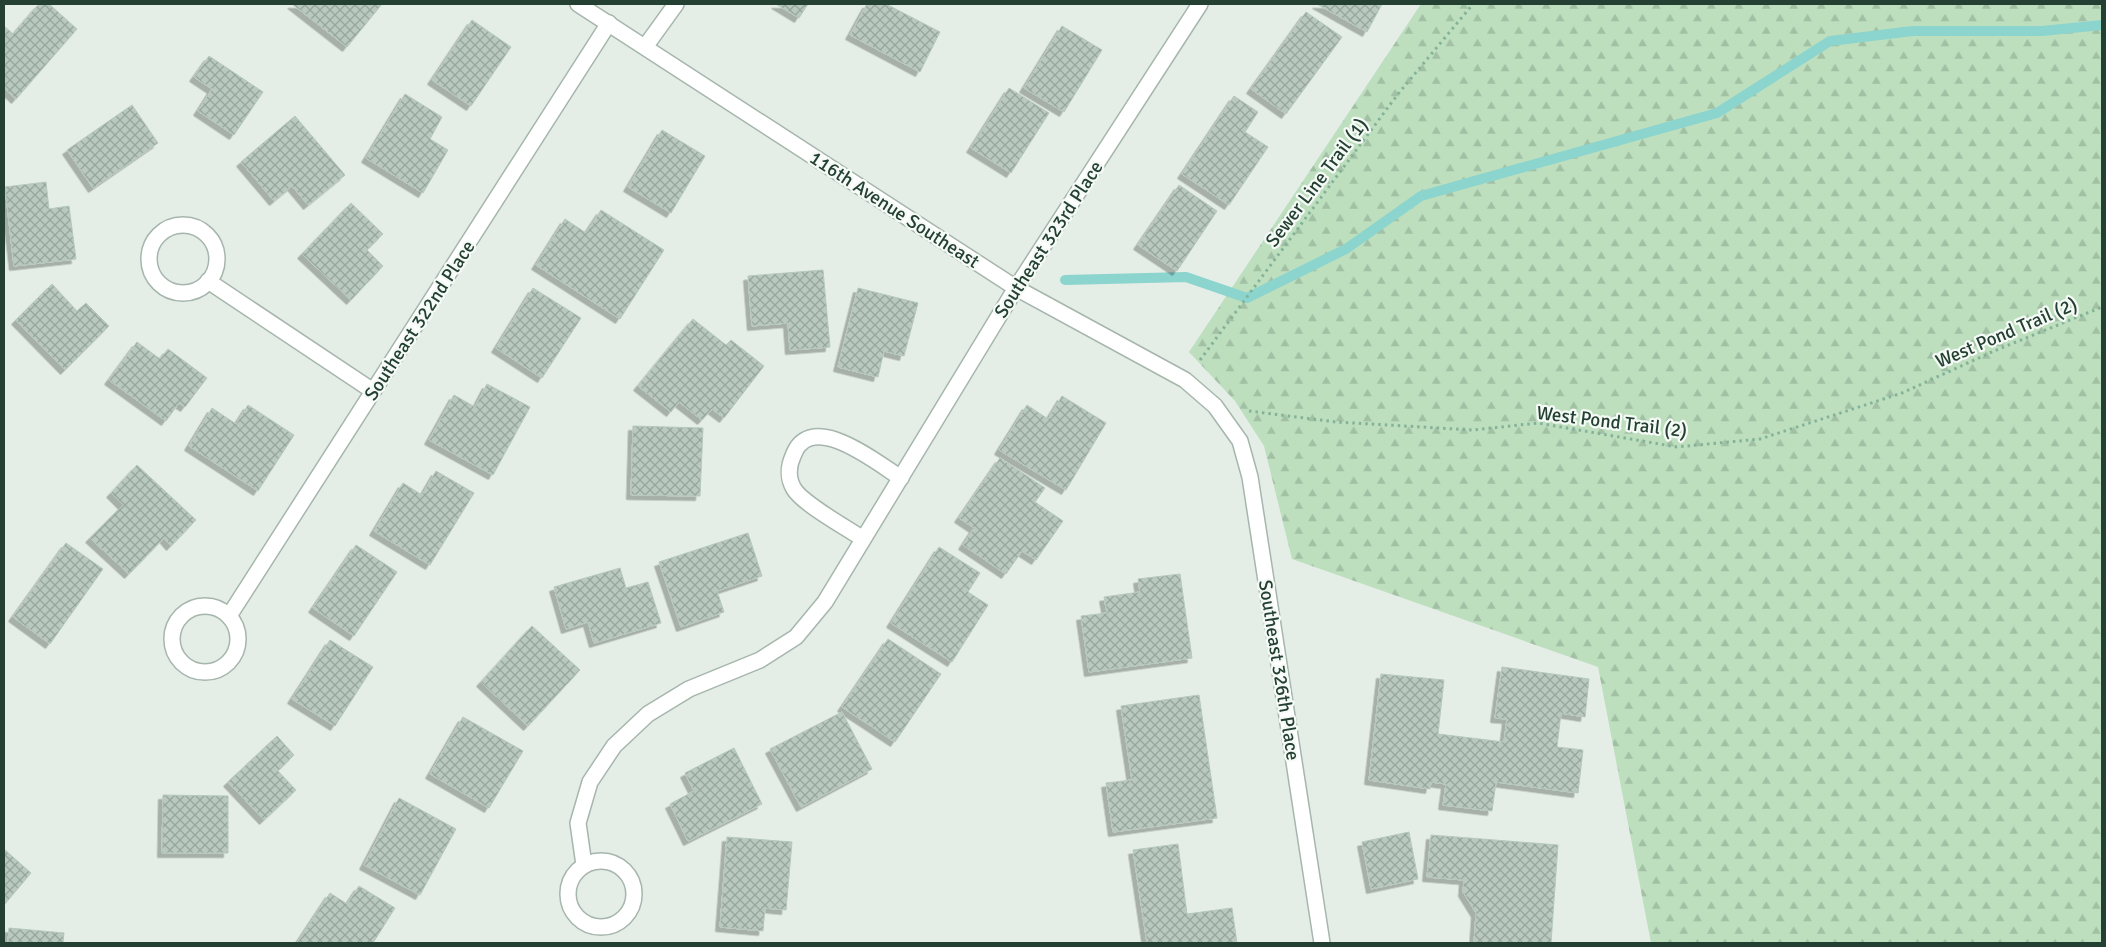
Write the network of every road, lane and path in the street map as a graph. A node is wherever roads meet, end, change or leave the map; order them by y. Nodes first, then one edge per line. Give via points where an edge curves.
1 (578, 4) edge
2 (676, 4) edge
3 (1200, 4) edge
4 (1473, 4) edge
5 (609, 23) junction
6 (646, 47) junction
7 (208, 281) junction
8 (1016, 288) junction
9 (2102, 307) edge
10 (1185, 380) junction
11 (373, 391) junction
12 (1215, 406) junction
13 (901, 478) junction
14 (863, 539) junction
15 (230, 616) junction
16 (584, 865) junction
17 (1322, 943) edge

1 - 5 street, 116th Avenue Southeast
2 - 6 street
3 - 8 street, Southeast 323rd Place
4 - 10 path, Sewer Line Trail (1) via 1398,94
5 - 6 street, 116th Avenue Southeast
5 - 11 street, Southeast 322nd Place
6 - 8 street, 116th Avenue Southeast
7 - 7 street via 215,271 217,259 215,248 205,234 190,225 178,225 158,236 149,255 154,276 160,284 180,293 200,288
7 - 11 street
8 - 10 street, 116th Avenue Southeast
8 - 13 street, Southeast 323rd Place
9 - 12 path, West Pond Trail (2) via 1902,393 1760,439 1677,447 1538,423 1473,430 1336,422
10 - 12 street, 116th Avenue Southeast
11 - 15 street, Southeast 322nd Place
12 - 17 street, Southeast 326th Place via 1240,441 1250,477
13 - 14 street, Southeast 323rd Place
13 - 14 street via 829,436 803,442 794,452 789,465 795,490
14 - 16 street, Southeast 323rd Place via 825,602 796,637 760,660 689,689 648,714 614,746 590,782 578,823
15 - 15 street via 209,606 186,611 178,619 171,642 180,663 194,671 209,673 228,664 238,646 237,630
16 - 16 street via 570,880 568,896 572,910 578,919 597,927 618,923 633,905 634,893 627,872 618,864 607,861

